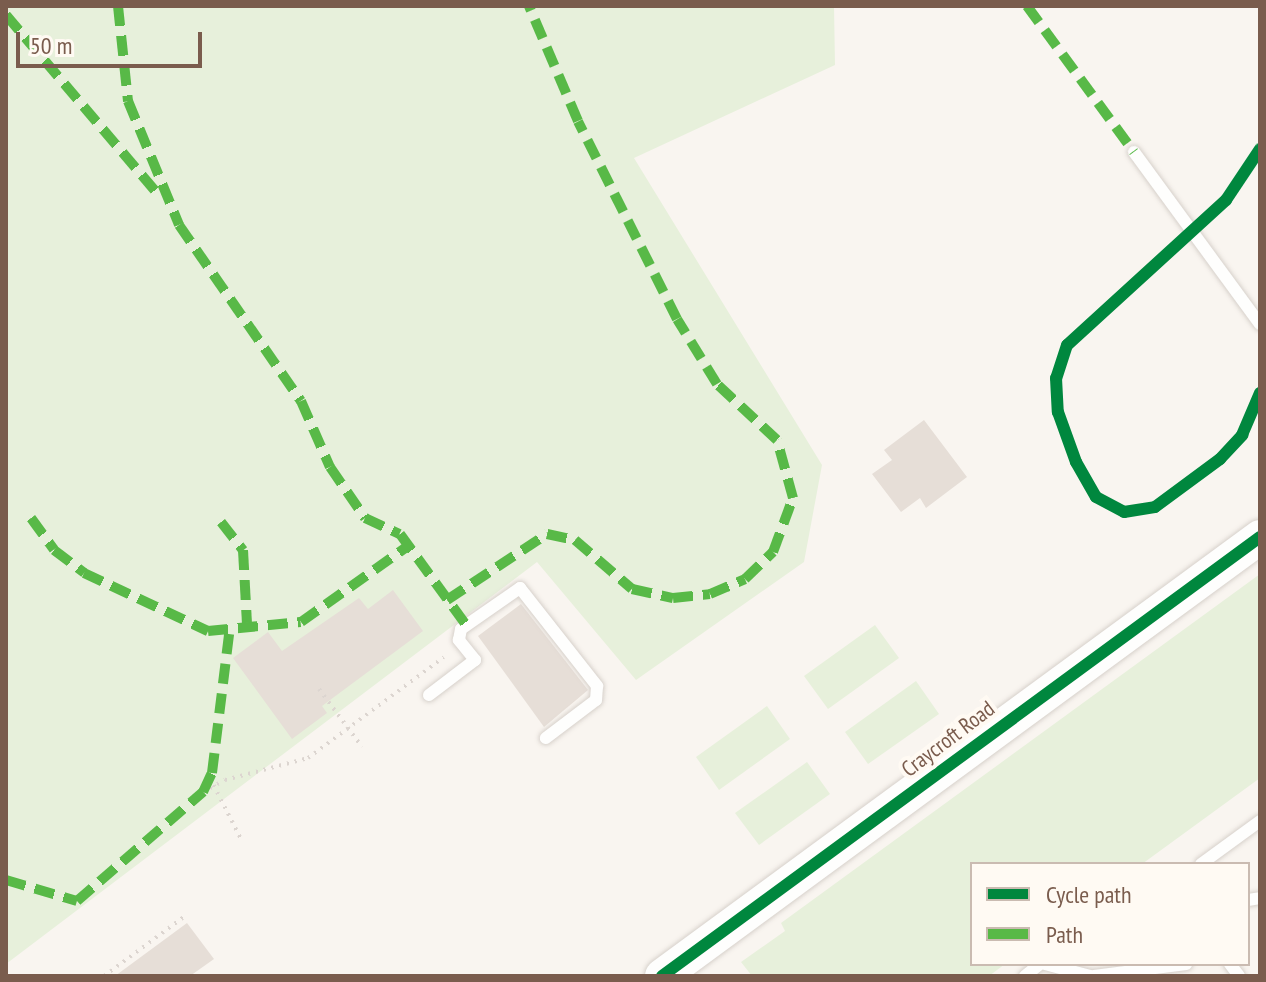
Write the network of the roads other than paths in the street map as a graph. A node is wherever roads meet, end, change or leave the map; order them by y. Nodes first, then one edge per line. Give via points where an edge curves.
1 (1134, 152) dead end
2 (1260, 324) edge
3 (1260, 537) edge
4 (429, 695) dead end
5 (546, 738) dead end
6 (1260, 821) edge
7 (1204, 862) edge
8 (1174, 966) edge
9 (1126, 974) edge
10 (1061, 975) edge
11 (662, 976) edge
12 (1092, 976) edge

1 - 2 lane
3 - 11 street, Craycroft Road
4 - 5 lane via 475,660 459,640 461,629 520,588 597,686 596,700
6 - 7 lane
8 - 9 lane
9 - 12 lane
10 - 12 lane

